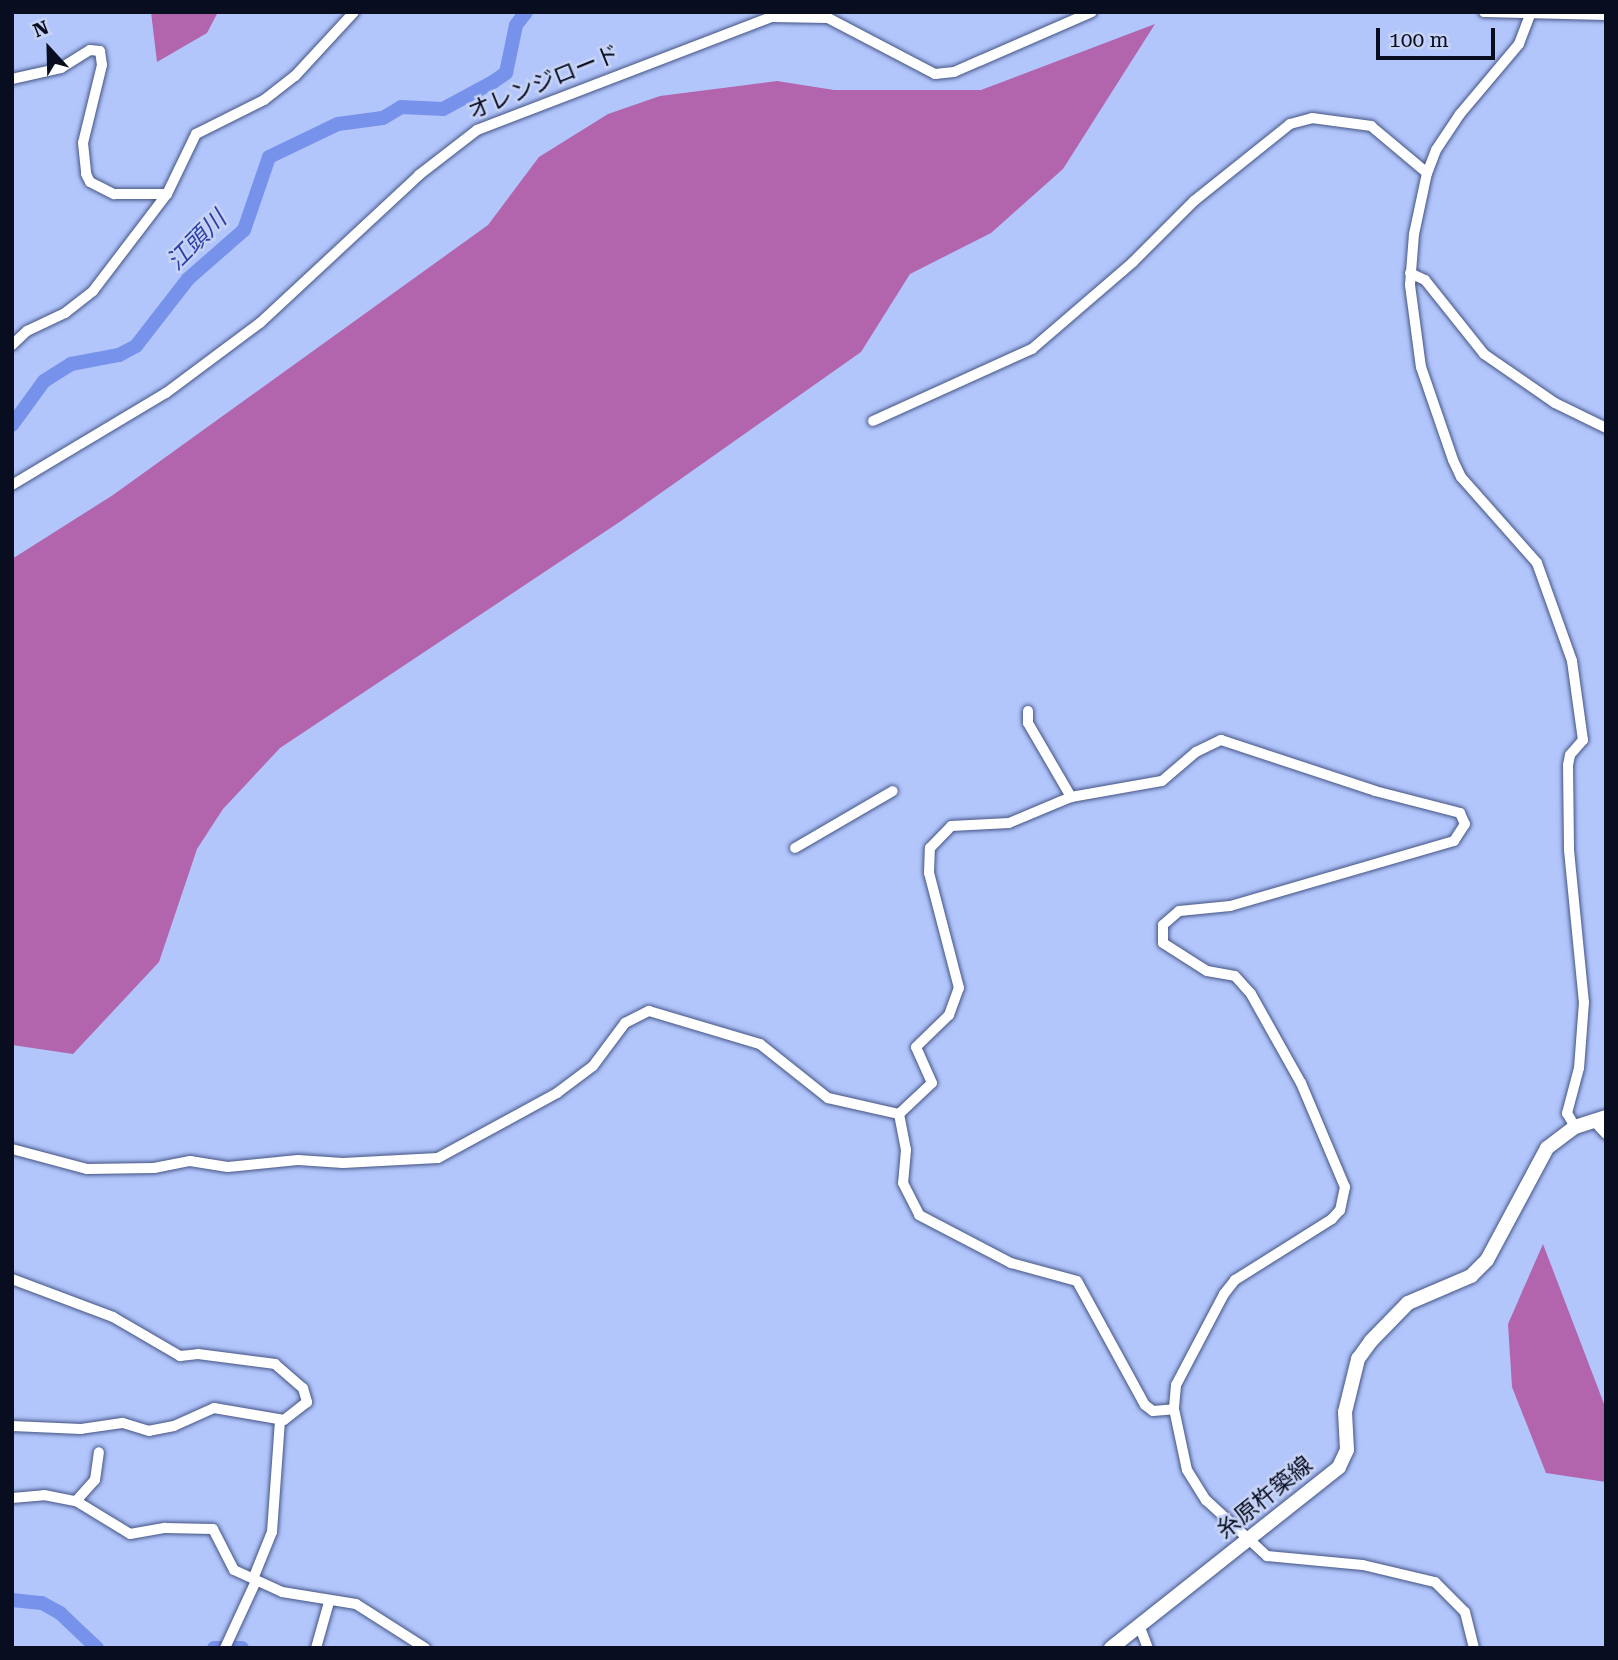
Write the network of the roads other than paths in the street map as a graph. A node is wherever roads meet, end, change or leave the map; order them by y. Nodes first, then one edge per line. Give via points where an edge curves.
1 (354, 12) edge
2 (1092, 12) edge
3 (1484, 12) edge
4 (1576, 14) edge
5 (1530, 15) junction
6 (1606, 15) edge
7 (12, 79) edge
8 (1427, 173) junction
9 (167, 194) junction
10 (1410, 273) junction
11 (12, 345) edge
12 (873, 421) dead end
13 (1606, 428) edge
14 (12, 485) edge
15 (1028, 711) dead end
16 (893, 791) dead end
17 (1071, 797) junction
18 (795, 848) dead end
19 (899, 1114) junction
20 (1599, 1119) edge
21 (1575, 1127) junction
22 (1606, 1134) edge
23 (12, 1149) edge
24 (12, 1279) edge
25 (1174, 1409) junction
26 (280, 1420) junction
27 (12, 1426) edge
28 (99, 1452) dead end
29 (12, 1498) edge
30 (76, 1501) junction
31 (1250, 1541) junction
32 (254, 1580) junction
33 (328, 1602) junction
34 (1139, 1625) junction
35 (226, 1644) edge
36 (316, 1648) edge
37 (425, 1648) edge
38 (1111, 1648) edge
39 (1148, 1648) edge
40 (1474, 1648) edge

1 - 9 street via 285,84 264,100 196,134
2 - 14 street, オレンジロード via 954,72 935,74 828,18 772,17 477,130 419,176 260,323 166,393
3 - 5 street
4 - 5 street
4 - 6 street
5 - 8 street via 1519,44 1448,129
7 - 9 street via 61,68 90,50 100,51 102,65 83,143 86,174 90,182 114,194
8 - 10 street
8 - 12 street via 1371,126 1312,118 1290,124 1194,201 1133,262 1032,349
9 - 11 street via 93,291
10 - 13 street via 1426,280 1483,354 1555,403
10 - 21 street via 1420,367 1452,460 1461,477 1536,564 1572,661 1583,740 1568,765 1569,850 1584,1002 1579,1068 1567,1113
15 - 17 street via 1028,723
16 - 18 street
17 - 19 street via 1009,823 951,826 930,848 929,873 959,988 950,1015 916,1047 932,1083
17 - 25 street via 1162,780 1196,752 1221,740 1375,791 1449,807 1460,813 1465,824 1454,841 1436,848 1230,906 1179,911 1163,925 1163,943 1170,951 1208,971 1235,976 1251,994 1301,1083 1345,1186 1340,1210 1332,1219 1230,1287 1182,1373
19 - 23 street via 828,1098 760,1044 649,1011 625,1023 593,1066 557,1093 438,1158 343,1163 298,1160 228,1167 190,1161 154,1168 87,1169
19 - 25 street via 906,1150 904,1183 919,1215 1011,1263 1077,1281 1146,1405 1153,1411
20 - 21 main road, 糸原杵築線
20 - 22 street
21 - 31 main road, 糸原杵築線 via 1547,1148 1487,1260 1471,1276 1408,1303 1371,1341 1358,1359 1345,1412 1347,1450 1339,1467
24 - 26 street via 113,1317 180,1356 198,1353 275,1364 307,1398 306,1405
25 - 31 street via 1194,1485
26 - 27 street via 224,1407 149,1430 122,1423 81,1429
26 - 32 street via 272,1532
28 - 30 street via 95,1480
29 - 30 street via 44,1495
30 - 32 street via 130,1534 165,1528 214,1529 234,1570
31 - 34 main road, 糸原杵築線
31 - 40 street via 1279,1560 1363,1564 1434,1582 1465,1612
32 - 33 street via 282,1592
32 - 35 street
33 - 36 street
33 - 37 street via 356,1604
34 - 38 main road, 糸原杵築線
34 - 39 street

